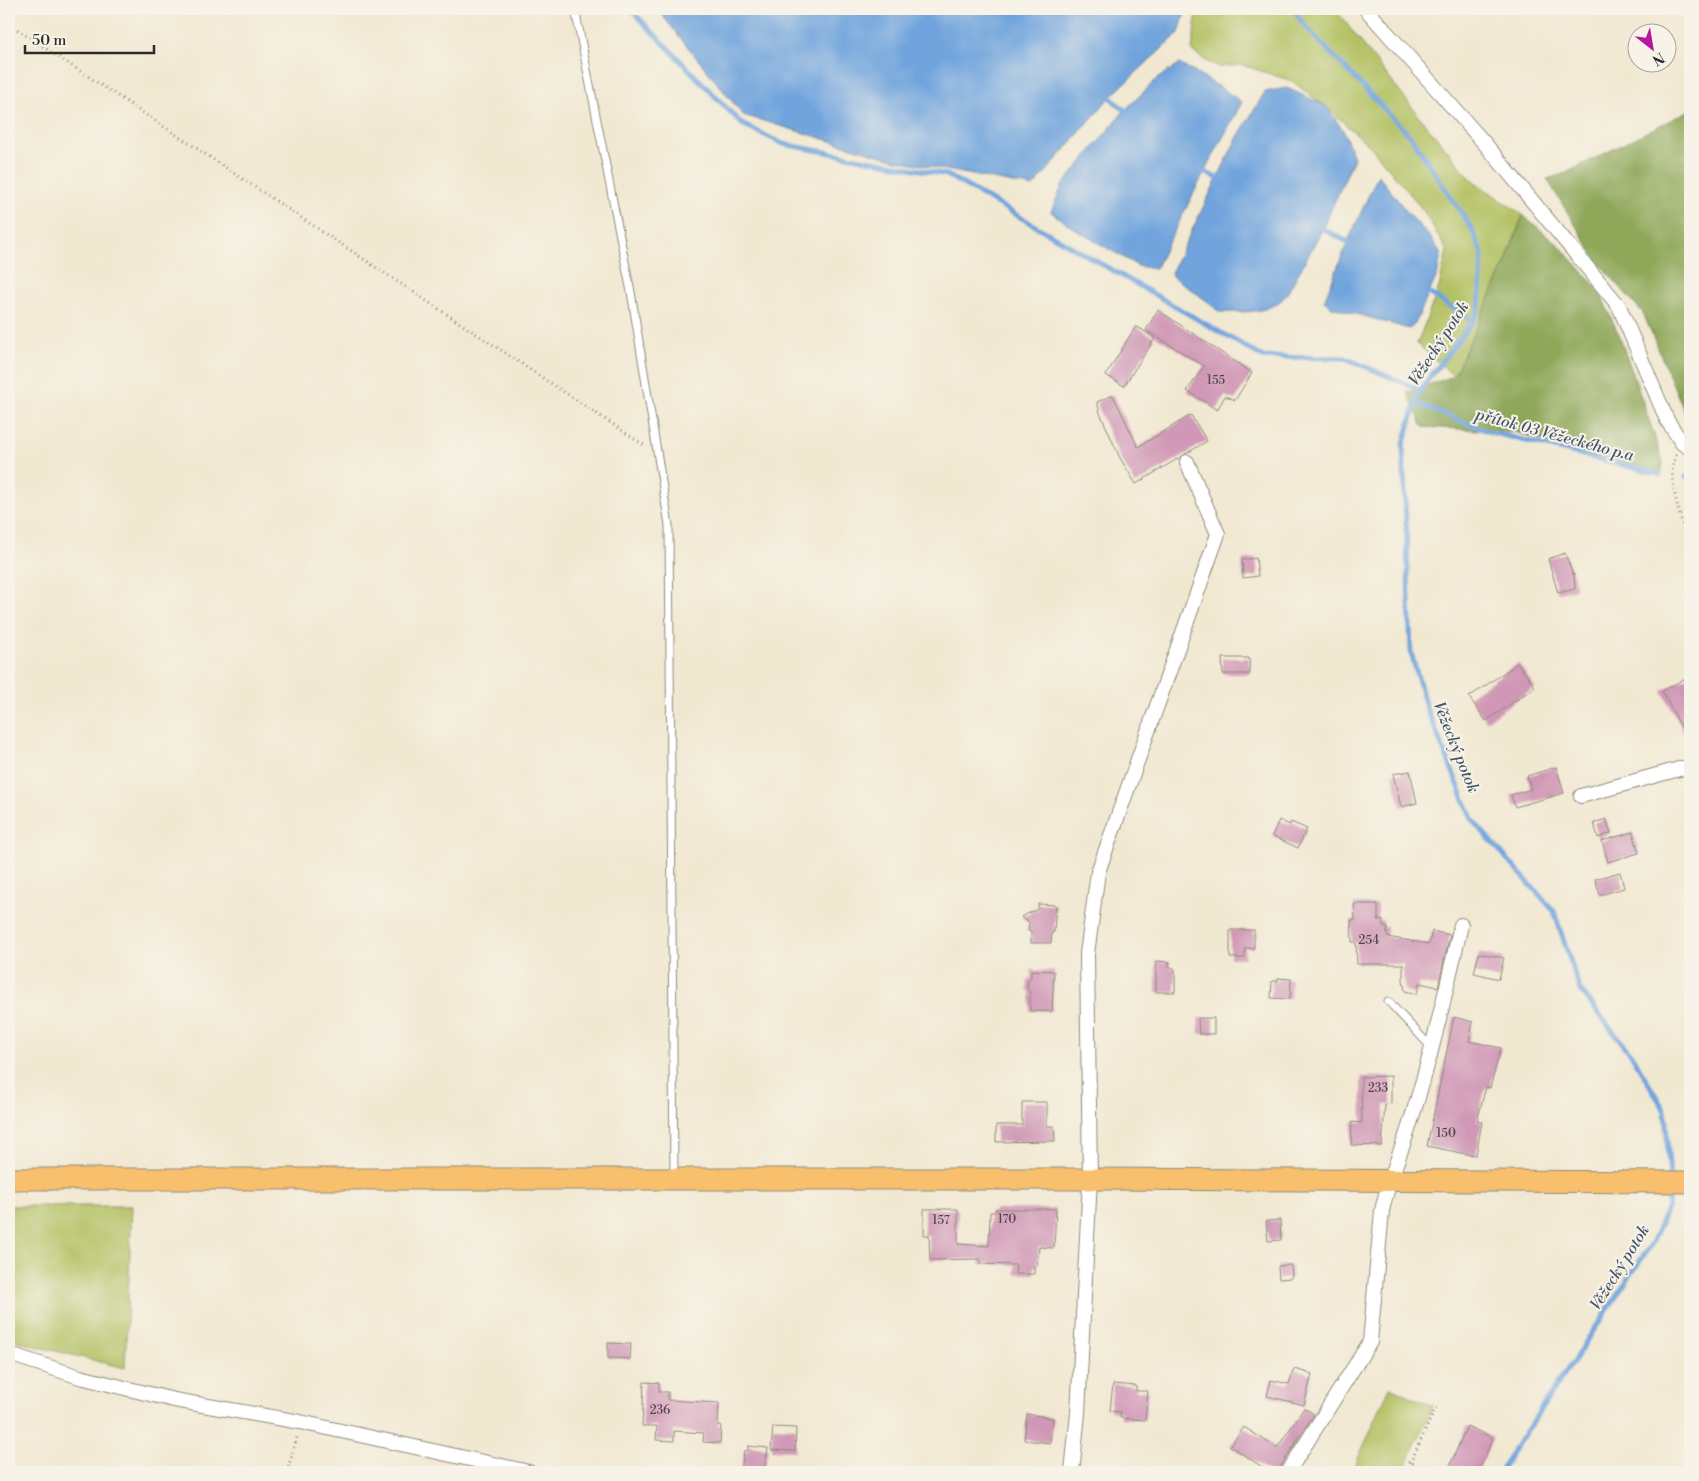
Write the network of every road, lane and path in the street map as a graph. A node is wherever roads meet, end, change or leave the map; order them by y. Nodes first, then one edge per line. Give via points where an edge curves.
1 (576, 9) edge
2 (1366, 9) edge
3 (9, 24) edge
4 (1686, 446) edge
5 (659, 455) junction
6 (1187, 462) dead end
7 (1690, 548) edge
8 (1690, 766) edge
9 (1581, 796) dead end
10 (1461, 925) dead end
11 (1388, 1001) dead end
12 (1432, 1049) junction
13 (9, 1179) edge
14 (674, 1179) junction
15 (1090, 1179) junction
16 (1390, 1180) junction
17 (1689, 1182) edge
18 (9, 1354) edge
19 (1436, 1407) dead end
20 (300, 1422) junction
21 (1410, 1462) junction
22 (287, 1472) edge
23 (529, 1472) edge
24 (1072, 1472) edge
25 (1288, 1472) edge
26 (1406, 1472) edge
27 (1433, 1472) edge

1 - 5 lane via 632,292
2 - 4 street via 1486,145 1618,306 1667,420
3 - 5 path
4 - 7 path via 1673,462 1674,490
5 - 14 lane via 669,525
6 - 15 street via 1218,534 1098,872 1087,954
8 - 9 street
10 - 12 street
11 - 12 lane
12 - 16 street
13 - 14 main road
14 - 15 main road
15 - 16 main road
15 - 24 street
16 - 17 main road
16 - 25 street via 1382,1211 1370,1342
18 - 20 street via 57,1370 174,1400
19 - 21 path
20 - 22 path
20 - 23 street
21 - 26 path
21 - 27 path

